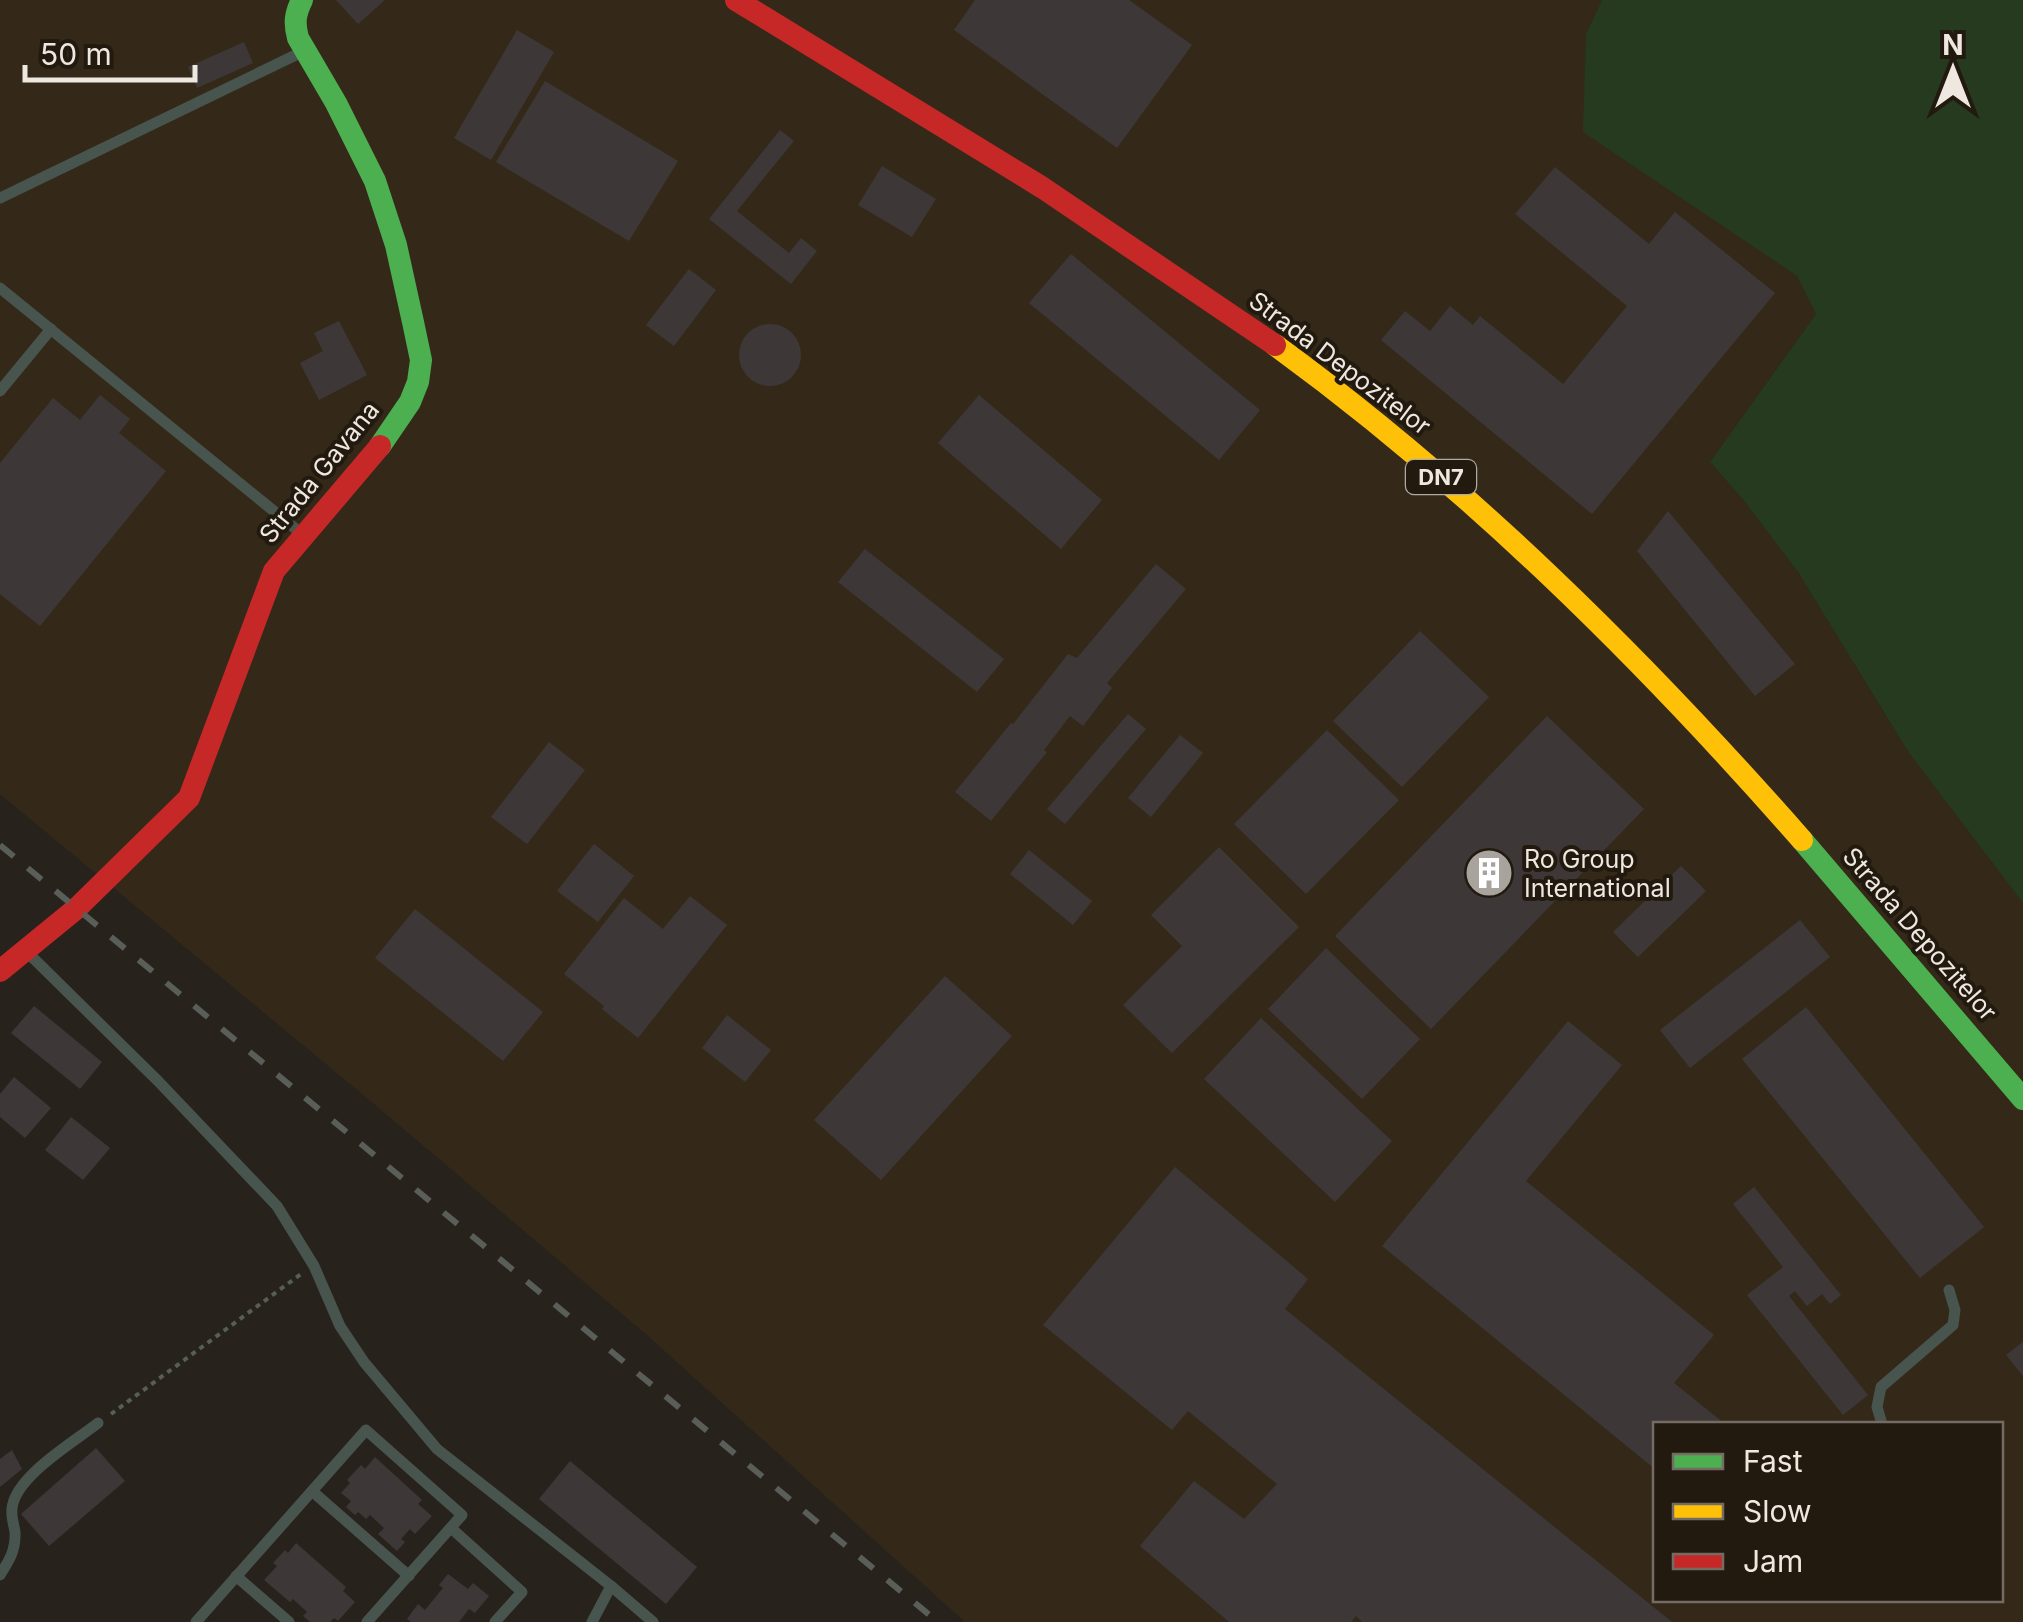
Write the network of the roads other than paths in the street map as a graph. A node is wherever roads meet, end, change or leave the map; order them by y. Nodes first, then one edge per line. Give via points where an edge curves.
1 (302, 0) edge
2 (736, 0) edge
3 (304, 51) junction
4 (0, 198) edge
5 (0, 288) edge
6 (51, 329) junction
7 (0, 391) edge
8 (306, 536) junction
9 (24, 949) junction
10 (0, 972) edge
11 (2023, 1099) edge
12 (1949, 1290) dead end
13 (1881, 1422) edge
14 (98, 1423) road end
15 (312, 1491) junction
16 (450, 1528) junction
17 (0, 1575) edge
18 (236, 1576) junction
19 (408, 1576) junction
20 (611, 1586) junction
21 (196, 1622) edge
22 (289, 1622) edge
23 (368, 1622) edge
24 (496, 1622) edge
25 (592, 1622) edge
26 (653, 1622) edge

1 - 3 main road, Strada Gavana via 293,16
2 - 11 main road, Strada Depozitelor / DN7 via 911,104 1216,303 1436,472 1679,703
3 - 4 lane
3 - 8 main road, Strada Gavana via 365,158 385,209 420,360 410,402
5 - 6 lane
6 - 7 lane
6 - 8 lane
8 - 9 main road, Strada Gavana via 274,571 189,798 77,908
9 - 10 main road, Strada Gavana
9 - 20 lane via 278,1206 340,1326 438,1449
12 - 13 lane via 1953,1325 1881,1387
14 - 17 lane via 30,1476 14,1497 14,1554
15 - 16 lane via 366,1430 462,1515
15 - 18 lane
15 - 19 lane
16 - 19 lane
16 - 24 lane via 522,1592
18 - 21 lane
18 - 22 lane
19 - 23 lane
20 - 25 lane
20 - 26 lane

